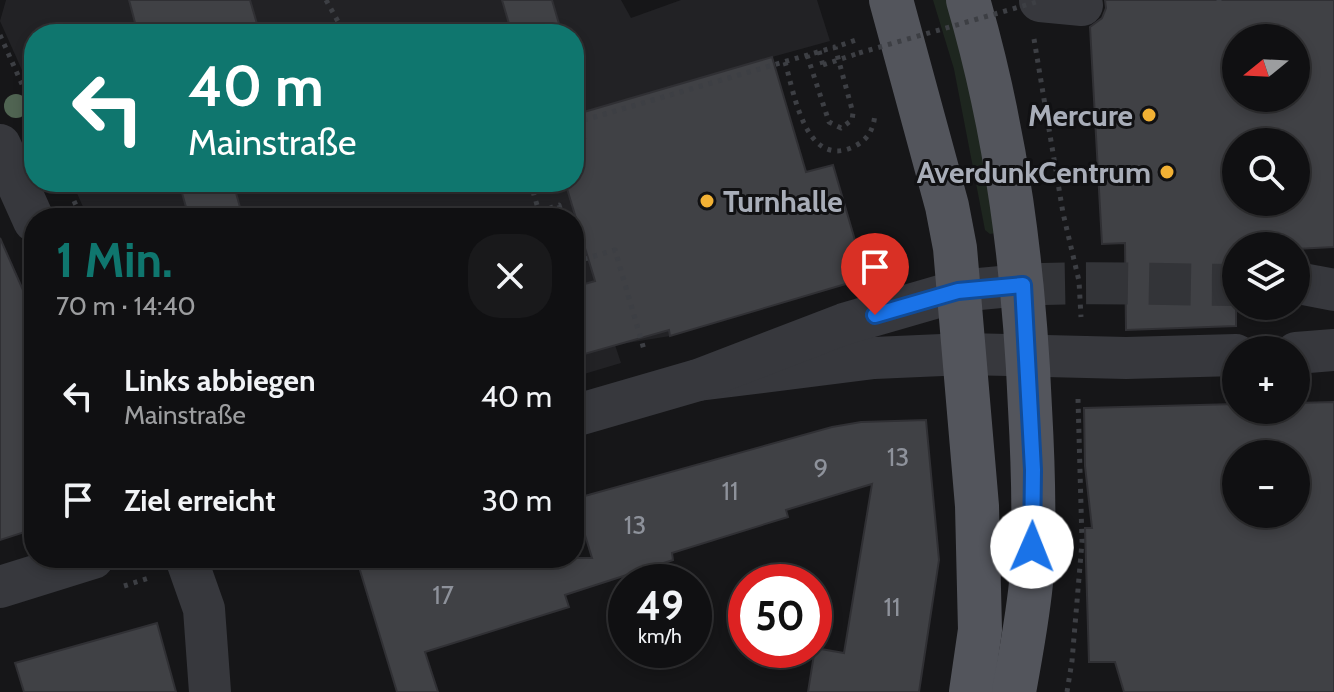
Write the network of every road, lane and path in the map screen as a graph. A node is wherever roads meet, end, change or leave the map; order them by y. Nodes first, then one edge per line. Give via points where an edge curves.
1 (326, 0) edge
2 (891, 0) edge
3 (968, 0) edge
4 (1040, 1) edge
5 (1082, 5) dead end
6 (339, 24) edge
7 (0, 35) edge
8 (867, 37) dead end
9 (835, 47) junction
10 (819, 51) junction
11 (858, 53) junction
12 (807, 55) junction
13 (785, 62) junction
14 (863, 67) dead end
15 (24, 89) edge
16 (875, 109) dead end
17 (584, 120) edge
18 (0, 145) edge
19 (28, 208) edge
20 (584, 259) edge
21 (1023, 285) junction
22 (958, 291) junction
23 (1334, 350) edge
24 (1310, 352) edge
25 (965, 354) junction
26 (1028, 354) junction
27 (1222, 355) edge
28 (648, 362) dead end
29 (698, 380) junction
30 (584, 413) edge
31 (61, 568) edge
32 (190, 568) edge
33 (0, 587) edge
34 (210, 692) edge
35 (971, 692) edge
36 (1014, 692) edge

1 - 6 path
2 - 22 main road via 947,206
3 - 21 main road via 1007,167
4 - 5 street
4 - 11 path, bridge
7 - 15 path
8 - 9 path
9 - 10 path
9 - 12 path via 853,113 841,128 829,122
10 - 11 path, bridge via 823,65
10 - 12 path
11 - 14 path
12 - 13 path
13 - 16 path via 805,126 823,147 848,150 864,142 874,127
13 - 17 path
18 - 19 street
20 - 28 path via 615,250
21 - 22 street
21 - 26 main road
22 - 25 main road
22 - 29 street via 844,324
23 - 24 street
25 - 26 street
25 - 29 street via 874,358
25 - 35 main road via 980,630
26 - 27 street
26 - 36 main road via 1032,573
29 - 30 street
31 - 33 street
32 - 34 street via 204,609

